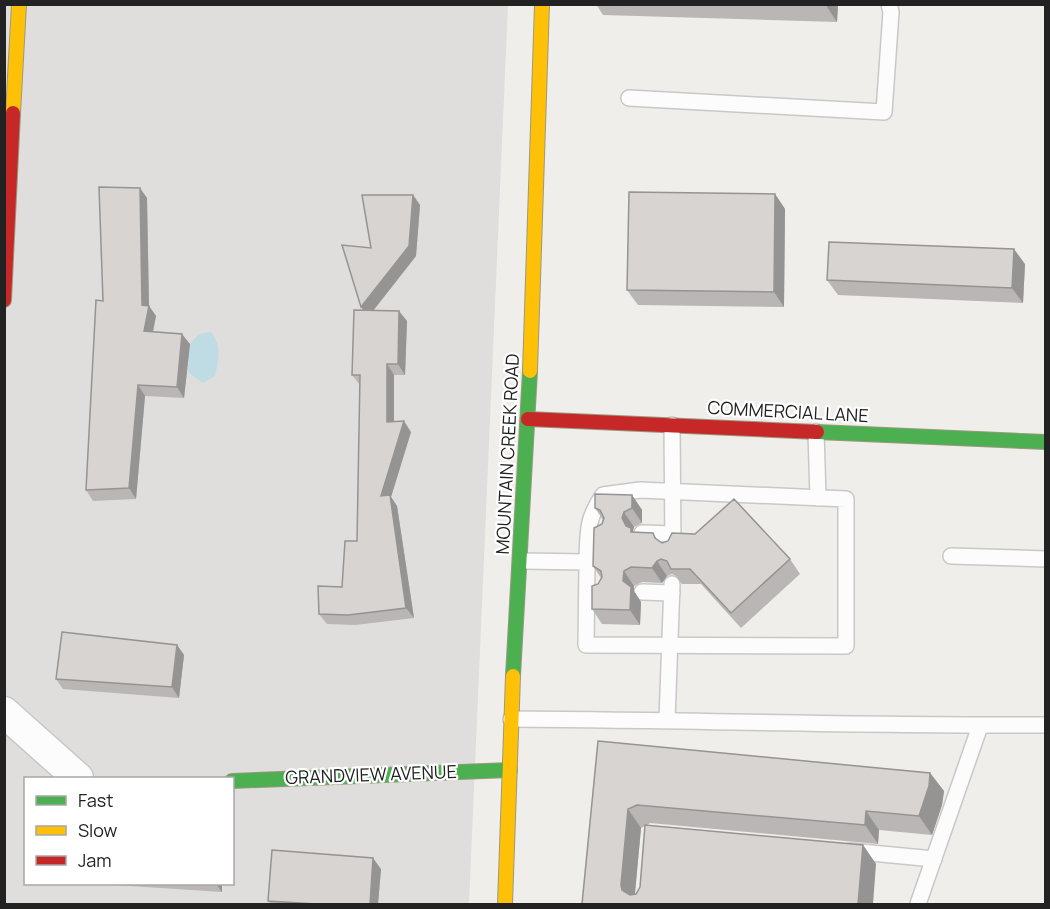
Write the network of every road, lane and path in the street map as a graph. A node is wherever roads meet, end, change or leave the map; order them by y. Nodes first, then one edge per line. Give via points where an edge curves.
1 (19, 4) edge
2 (542, 4) edge
3 (889, 4) edge
4 (629, 98) dead end
5 (4, 300) edge
6 (528, 419) junction
7 (672, 425) junction
8 (816, 432) junction
9 (1046, 442) edge
10 (673, 492) junction
11 (818, 498) junction
12 (588, 532) junction
13 (605, 533) edge
14 (642, 533) edge
15 (951, 556) dead end
16 (1046, 559) edge
17 (521, 561) junction
18 (587, 562) junction
19 (587, 591) junction
20 (603, 591) edge
21 (642, 592) edge
22 (671, 645) junction
23 (4, 712) edge
24 (511, 720) junction
25 (667, 720) junction
26 (1046, 725) edge
27 (980, 726) junction
28 (510, 770) junction
29 (77, 777) edge
30 (234, 780) edge
31 (839, 850) edge
32 (934, 859) junction
33 (505, 904) edge
34 (918, 904) edge

1 - 5 street
2 - 6 street, MOUNTAIN CREEK ROAD
3 - 4 lane via 884,112
6 - 7 street, COMMERCIAL LANE
6 - 17 street, MOUNTAIN CREEK ROAD
7 - 8 street, COMMERCIAL LANE
7 - 10 lane
8 - 9 street, COMMERCIAL LANE
8 - 11 lane
10 - 11 lane
10 - 12 lane via 640,490 603,495 592,511
10 - 14 lane via 673,541
11 - 22 lane via 846,499 846,646
12 - 13 lane
12 - 18 lane
15 - 16 lane
17 - 18 lane
17 - 24 street, MOUNTAIN CREEK ROAD
18 - 19 lane
19 - 20 lane
19 - 22 lane via 586,645
21 - 22 lane via 672,588
22 - 25 lane
23 - 29 street
24 - 25 lane
24 - 28 street, MOUNTAIN CREEK ROAD
25 - 27 lane
26 - 27 lane
27 - 32 lane
28 - 30 street, GRANDVIEW AVENUE
28 - 33 street, MOUNTAIN CREEK ROAD
31 - 32 lane
32 - 34 lane

